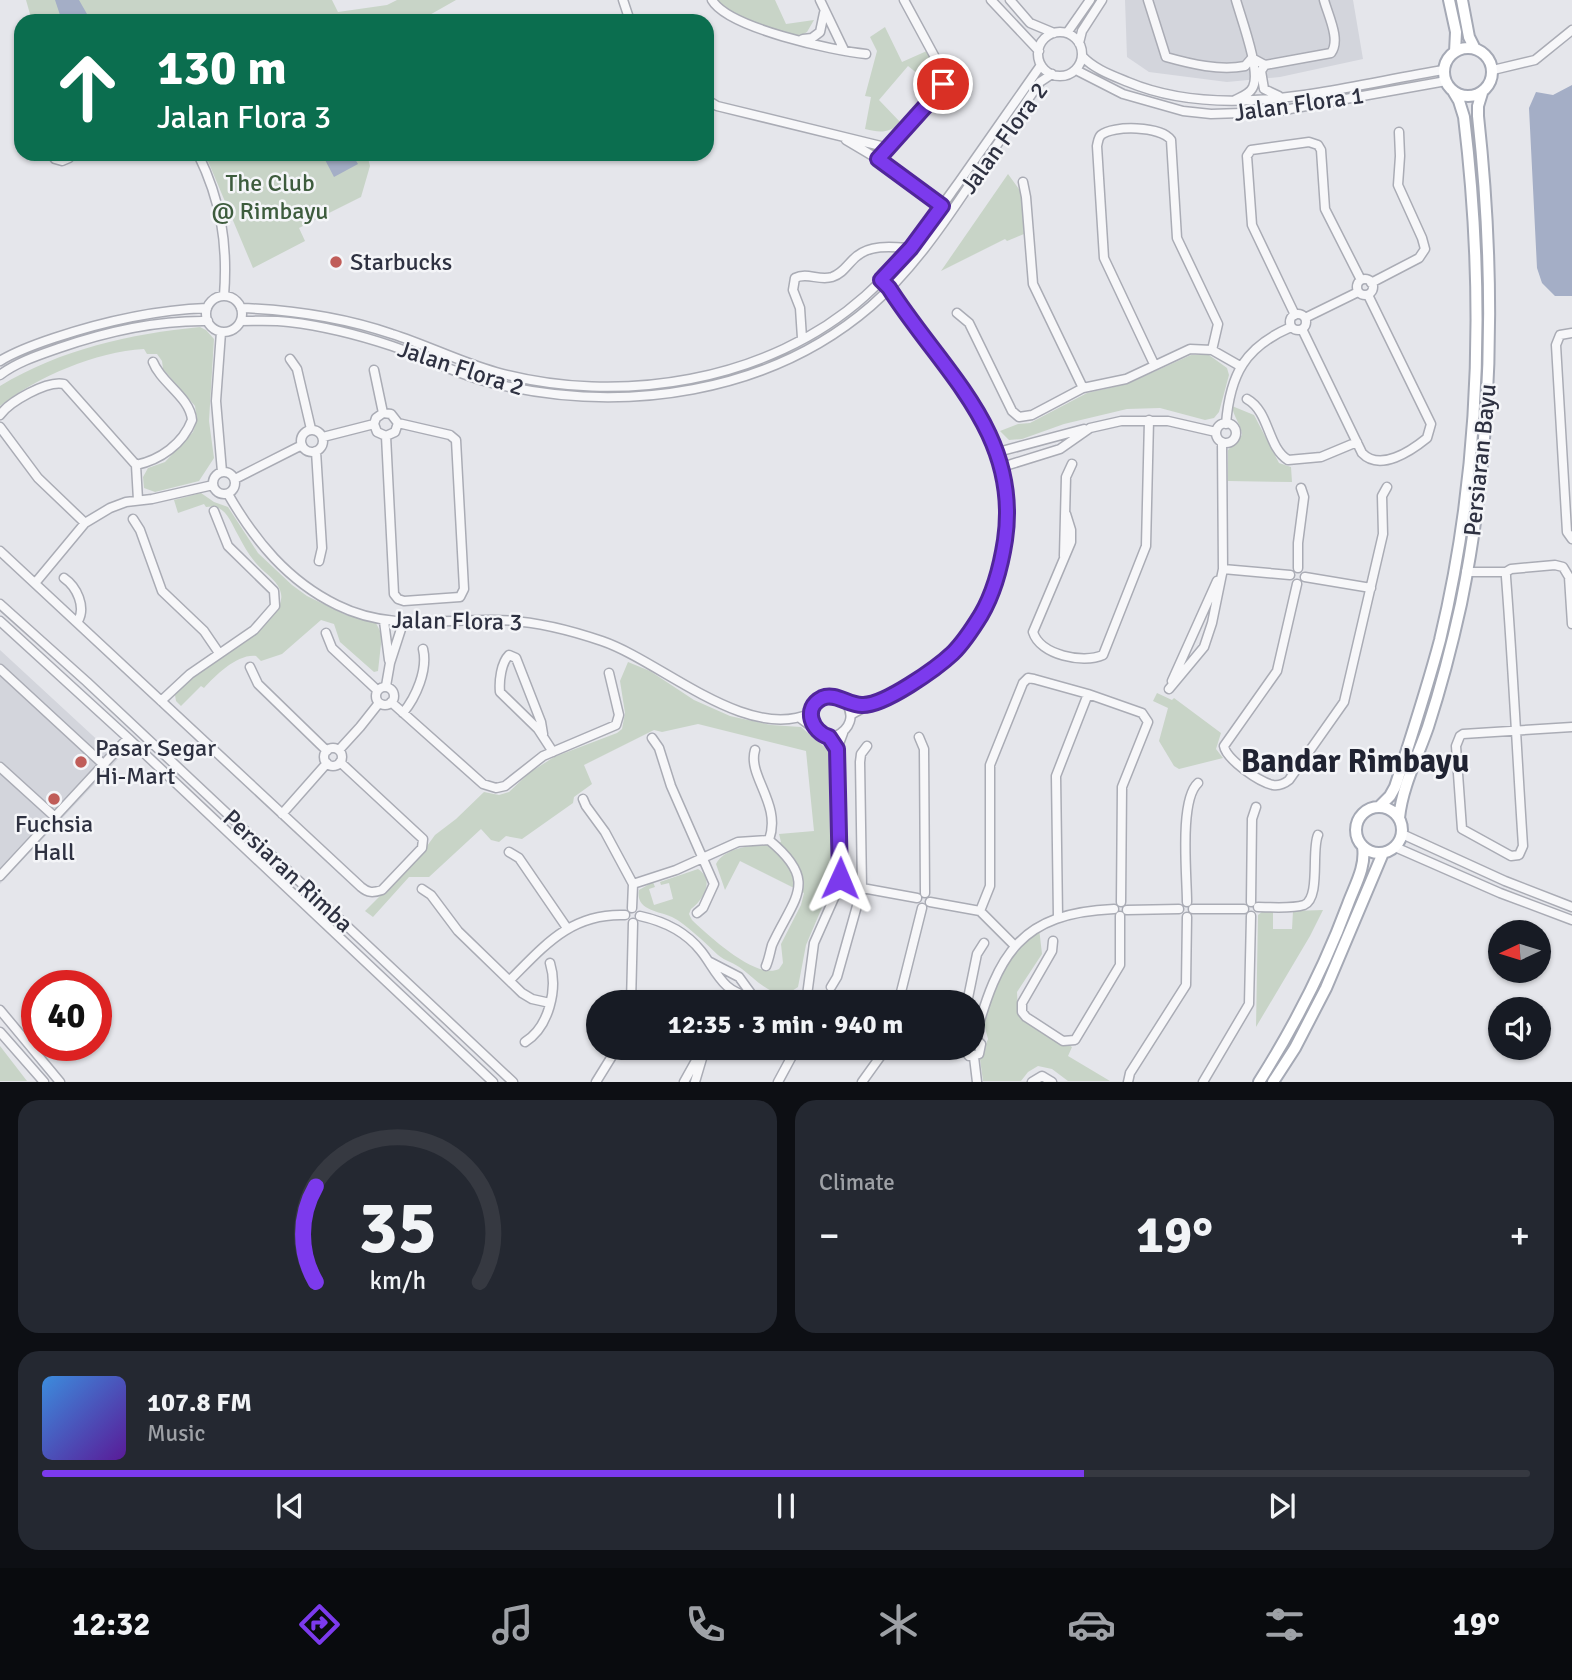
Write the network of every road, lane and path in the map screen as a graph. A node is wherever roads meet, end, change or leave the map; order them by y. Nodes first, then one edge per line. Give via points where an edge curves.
1 (712, 0) edge
2 (820, 0) edge
3 (904, 0) edge
4 (991, 0) edge
5 (1010, 0) edge
6 (1090, 0) edge
7 (1102, 0) edge
8 (1148, 0) edge
9 (1236, 0) edge
10 (1324, 0) edge
11 (1449, 0) edge
12 (1462, 0) edge
13 (824, 11) junction
14 (1572, 30) edge
15 (1054, 33) junction
16 (1067, 33) junction
17 (796, 39) junction
18 (1079, 43) junction
19 (1475, 49) junction
20 (844, 50) junction
21 (1039, 51) junction
22 (1455, 52) junction
23 (866, 54) dead end
24 (1082, 55) junction
25 (1252, 58) junction
26 (1041, 65) junction
27 (1265, 65) junction
28 (1076, 70) junction
29 (1493, 70) junction
30 (1052, 74) junction
31 (1445, 76) junction
32 (1453, 91) junction
33 (1482, 93) junction
34 (1286, 98) junction
35 (1233, 102) junction
36 (714, 104) edge
37 (1399, 132) dead end
38 (837, 135) junction
39 (888, 148) junction
40 (878, 159) junction
41 (201, 161) edge
42 (1023, 182) dead end
43 (942, 206) junction
44 (911, 248) junction
45 (881, 280) junction
46 (1361, 281) junction
47 (1371, 283) junction
48 (889, 288) junction
49 (1358, 292) junction
50 (1368, 295) junction
51 (224, 296) junction
52 (207, 308) junction
53 (241, 308) junction
54 (957, 313) dead end
55 (1295, 314) junction
56 (1305, 318) junction
57 (208, 320) junction
58 (241, 321) junction
59 (1291, 327) junction
60 (1302, 329) junction
61 (221, 332) junction
62 (1572, 333) edge
63 (802, 338) junction
64 (1212, 350) junction
65 (290, 359) dead end
66 (0, 362) edge
67 (153, 362) dead end
68 (1154, 364) junction
69 (1240, 366) junction
70 (374, 370) dead end
71 (0, 375) edge
72 (1083, 388) junction
73 (1247, 398) dead end
74 (383, 413) junction
75 (0, 415) edge
76 (1149, 420) junction
77 (398, 423) junction
78 (374, 424) junction
79 (1226, 424) junction
80 (0, 427) edge
81 (1090, 428) junction
82 (311, 429) junction
83 (1216, 432) junction
84 (386, 436) junction
85 (323, 437) junction
86 (1222, 442) junction
87 (1357, 442) junction
88 (302, 445) junction
89 (316, 451) junction
90 (998, 452) junction
91 (1072, 464) dead end
92 (136, 465) junction
93 (1002, 467) junction
94 (222, 472) junction
95 (235, 479) junction
96 (213, 485) junction
97 (1387, 487) dead end
98 (1301, 488) dead end
99 (228, 494) junction
100 (138, 500) junction
101 (214, 511) dead end
102 (134, 519) dead end
103 (85, 523) junction
104 (1571, 538) edge
105 (0, 551) edge
106 (319, 561) dead end
107 (1298, 568) junction
108 (1223, 569) junction
109 (1466, 572) junction
110 (1506, 572) junction
111 (1290, 575) junction
112 (1305, 577) junction
113 (64, 578) dead end
114 (36, 582) junction
115 (1297, 584) junction
116 (1371, 588) junction
117 (0, 604) edge
118 (0, 621) edge
119 (78, 621) junction
120 (384, 621) junction
121 (403, 623) junction
122 (1572, 624) edge
123 (327, 634) dead end
124 (423, 649) dead end
125 (219, 653) junction
126 (390, 663) junction
127 (250, 667) dead end
128 (0, 669) edge
129 (609, 673) dead end
130 (382, 688) junction
131 (1088, 694) junction
132 (162, 701) junction
133 (391, 702) junction
134 (379, 703) junction
135 (846, 703) junction
136 (865, 706) junction
137 (403, 713) junction
138 (811, 713) junction
139 (851, 715) junction
140 (800, 718) junction
141 (813, 725) junction
142 (1572, 727) edge
143 (1516, 731) junction
144 (843, 733) junction
145 (543, 734) junction
146 (829, 737) junction
147 (919, 737) dead end
148 (128, 738) junction
149 (652, 738) dead end
150 (867, 746) dead end
151 (837, 749) junction
152 (338, 750) junction
153 (755, 750) dead end
154 (327, 751) junction
155 (553, 751) junction
156 (340, 762) junction
157 (327, 763) junction
158 (104, 765) junction
159 (0, 767) edge
160 (1198, 783) dead end
161 (583, 799) dead end
162 (1380, 806) junction
163 (1256, 807) dead end
164 (282, 814) junction
165 (55, 817) junction
166 (1399, 818) junction
167 (1402, 834) junction
168 (1318, 835) dead end
169 (769, 840) junction
170 (1363, 847) junction
171 (1395, 847) junction
172 (509, 852) dead end
173 (1383, 853) junction
174 (704, 858) junction
175 (1, 874) edge
176 (633, 884) junction
177 (862, 888) junction
178 (422, 889) dead end
179 (921, 896) junction
180 (930, 902) junction
181 (1121, 902) junction
182 (1255, 905) junction
183 (1190, 906) junction
184 (1572, 907) edge
185 (922, 908) junction
186 (1114, 909) junction
187 (1179, 909) junction
188 (1244, 909) junction
189 (1127, 910) junction
190 (980, 911) junction
191 (629, 912) junction
192 (697, 913) dead end
193 (1120, 916) junction
194 (1187, 916) junction
195 (1251, 916) junction
196 (1058, 917) junction
197 (636, 920) junction
198 (1572, 920) edge
199 (567, 928) junction
200 (1053, 941) dead end
201 (984, 943) dead end
202 (1015, 946) junction
203 (706, 958) junction
204 (550, 963) dead end
205 (766, 966) dead end
206 (510, 980) junction
207 (831, 987) dead end
208 (632, 990) edge
209 (732, 990) edge
210 (749, 990) edge
211 (808, 990) edge
212 (902, 990) edge
213 (970, 990) edge
214 (550, 1003) junction
215 (985, 1003) edge
216 (0, 1010) edge
217 (0, 1032) edge
218 (524, 1042) dead end
219 (610, 1060) edge
220 (696, 1060) edge
221 (700, 1060) edge
222 (790, 1060) edge
223 (878, 1060) edge
224 (974, 1060) edge
225 (44, 1082) edge
226 (60, 1082) edge
227 (493, 1082) edge
228 (513, 1082) edge
229 (596, 1082) edge
230 (684, 1082) edge
231 (695, 1082) edge
232 (778, 1082) edge
233 (862, 1082) edge
234 (977, 1082) edge
235 (1032, 1082) edge
236 (1052, 1082) edge
237 (1128, 1082) edge
238 (1203, 1082) edge
239 (1259, 1082) edge
240 (1273, 1082) edge

1 - 17 street via 749,26
2 - 13 street
3 - 39 street via 944,80
4 - 21 street
5 - 15 street via 1030,23
6 - 16 street
7 - 18 street
8 - 25 street via 1166,57 1234,67 1245,66
9 - 25 street
10 - 27 street via 1335,39 1332,53
11 - 22 main road
12 - 19 main road
13 - 17 street via 820,32 812,38
13 - 20 street
14 - 29 street via 1535,60
15 - 16 street
15 - 21 street via 1044,39
16 - 18 street
17 - 20 street
18 - 24 street
19 - 22 main road
19 - 29 main road via 1487,57
20 - 23 street
21 - 26 street
22 - 31 main road via 1446,63
24 - 28 street
24 - 35 street, Jalan Flora 1 via 1108,74 1159,93
25 - 27 street
25 - 35 street via 1253,87
26 - 30 street
26 - 43 street, Jalan Flora 2
27 - 34 street via 1261,71 1264,89
28 - 30 street via 1064,76
28 - 31 street, Jalan Flora 1 via 1154,104 1211,114 1273,112
29 - 33 main road, Persiaran Bayu
30 - 48 street, Jalan Flora 2 via 1040,82 935,235
31 - 32 main road, Persiaran Bayu
31 - 34 street, Jalan Flora 1
32 - 33 main road via 1470,97
32 - 162 main road, Persiaran Bayu via 1464,117 1475,219 1475,412 1464,509 1440,639 1395,787
33 - 109 main road, Persiaran Bayu via 1478,106 1489,250 1489,376 1478,502
34 - 35 street, Jalan Flora 1
36 - 38 street
37 - 47 street via 1398,185 1425,249 1419,258
38 - 39 street
38 - 40 street
39 - 40 street
40 - 43 street
41 - 51 street via 222,224 227,260
42 - 72 street via 1033,284
43 - 44 street, Jalan Flora 2
44 - 45 street, Jalan Flora 2
44 - 63 street via 873,249 836,276 795,278
45 - 48 street
45 - 63 street, Jalan Flora 2 via 833,320
46 - 47 street
46 - 49 street
46 - 55 street via 1325,209 1320,147 1313,142 1257,148 1248,154 1250,213
47 - 50 street
48 - 58 street, Jalan Flora 2 via 839,330 773,366 729,382 642,397 564,397 526,391 334,330 288,322
48 - 90 street via 977,409
49 - 50 street
49 - 56 street
50 - 87 street via 1430,424 1427,438 1403,454 1374,461 1365,457
51 - 52 street
51 - 53 street
52 - 57 street
52 - 66 street via 173,309 100,323 39,343
53 - 58 street
53 - 63 street, Jalan Flora 2 via 346,320 495,372 565,385 641,386 681,380 726,370
54 - 72 street via 969,323 1015,415 1032,415
55 - 56 street
55 - 59 street
56 - 60 street
57 - 61 street
57 - 71 street via 174,320 103,333
58 - 61 street via 233,330
59 - 60 street
59 - 69 street via 1264,340
60 - 87 street
61 - 94 street via 216,401
62 - 104 street via 1560,335 1556,345 1567,532
64 - 68 street via 1190,349
64 - 68 street via 1217,324 1177,238 1171,140 1163,132 1134,128 1104,133 1097,142 1103,253
64 - 69 street
65 - 82 street via 298,369
67 - 92 street via 189,408 192,420 170,450
68 - 72 street via 1119,381
69 - 79 street via 1229,396
70 - 74 street
73 - 87 street via 1257,406 1288,460 1321,457
74 - 77 street via 391,414
74 - 78 street
75 - 92 street via 25,396 54,383 64,384
76 - 81 street
76 - 83 street
76 - 91 street via 1146,546 1103,655 1086,659 1041,645 1034,636 1035,623 1069,549 1066,477
77 - 84 street via 395,432
77 - 84 street via 450,435 456,445 464,589 460,597 404,601 394,594
78 - 84 street via 377,432
78 - 85 street
79 - 83 street
79 - 86 street via 1234,428 1235,437
80 - 103 street via 38,478
81 - 90 street
81 - 93 street via 1060,449
82 - 85 street
82 - 88 street via 302,435
83 - 86 street
85 - 89 street
86 - 108 street
88 - 89 street via 307,451
88 - 95 street
89 - 106 street
90 - 93 street
92 - 100 street
93 - 136 street via 1007,524 1001,565 982,612 954,652 933,669 889,697
94 - 95 street
94 - 96 street
95 - 99 street
96 - 99 street, Jalan Flora 3 via 220,494
96 - 100 street
97 - 116 street via 1382,496 1383,534
98 - 107 street
99 - 120 street, Jalan Flora 3 via 260,544 295,578 338,606
100 - 103 street via 118,504
101 - 125 street via 225,542 271,587 276,600 254,630
102 - 125 street via 162,591 204,631
103 - 114 street
105 - 114 street
107 - 111 street
107 - 112 street
108 - 108 street via 1208,639 1169,689 1198,621
108 - 111 street
109 - 110 street
109 - 166 main road, Persiaran Bayu via 1452,641
110 - 122 street via 1563,567 1569,577
110 - 143 street
111 - 115 street
112 - 115 street
112 - 116 street
113 - 119 street via 74,587 82,609
114 - 119 street
115 - 116 street via 1277,671 1224,746 1229,758 1271,785 1284,783 1341,709
117 - 228 street, Persiaran Rimba
118 - 148 street, Persiaran Rimba
119 - 132 street
120 - 121 street, Jalan Flora 3
120 - 126 street
121 - 126 street
121 - 140 street, Jalan Flora 3 via 494,620 543,624 630,652 692,690 740,711
123 - 130 street via 332,648
124 - 137 street via 416,693
125 - 132 street
126 - 130 street
127 - 154 street via 258,684
128 - 158 street
129 - 155 street via 618,722
130 - 133 street via 393,692
130 - 134 street via 375,695
131 - 181 street via 1144,714 1148,722 1122,787
131 - 190 street via 1034,679 1023,683 989,770 989,886
131 - 196 street via 1056,776
132 - 164 street
133 - 134 street
133 - 137 street
134 - 152 street
135 - 136 street, Jalan Flora 3
135 - 138 street, Jalan Flora 3 via 828,696 817,702
135 - 139 street
136 - 139 street
137 - 155 street via 483,784 496,788
138 - 140 street, Jalan Flora 3
138 - 141 street
139 - 144 street
140 - 141 street, Jalan Flora 3
141 - 146 street, Jalan Flora 3
142 - 143 street
143 - 143 street via 1460,736 1456,746 1461,826 1511,856 1519,855 1523,846
144 - 146 street
144 - 151 street
145 - 145 street via 500,692 509,655 517,660
145 - 155 street
146 - 151 street, Jalan Flora 3
147 - 179 street via 925,750
148 - 158 street
148 - 227 street, Persiaran Rimba
149 - 174 street
150 - 177 street via 860,762
151 - 211 street via 840,878 814,943
152 - 154 street
152 - 156 street
153 - 169 street via 754,766 771,807
154 - 157 street
156 - 157 street
156 - 164 street via 424,839 422,848 382,890 369,892
157 - 164 street
158 - 165 street
159 - 165 street
160 - 183 street via 1186,807
161 - 176 street
162 - 166 main road
162 - 170 main road via 1359,817 1355,833
163 - 182 street via 1252,819
165 - 175 street
166 - 167 main road
167 - 171 main road
167 - 184 street
168 - 182 street via 1310,901
169 - 174 street via 738,842
169 - 205 street via 795,867 799,887
170 - 173 main road
170 - 239 main road via 1364,862 1334,943
171 - 173 main road
171 - 198 street
172 - 199 street via 519,858
173 - 240 main road via 1326,988
174 - 176 street
174 - 192 street via 714,887
176 - 191 street
177 - 179 street
177 - 207 street
178 - 206 street
179 - 180 street via 929,895
179 - 185 street via 916,903
180 - 185 street
180 - 190 street
181 - 186 street
181 - 189 street
182 - 188 street
182 - 195 street via 1257,912
183 - 187 street via 1182,904
183 - 188 street
183 - 194 street
185 - 212 street
186 - 193 street
186 - 196 street
187 - 189 street
187 - 194 street
188 - 195 street
189 - 193 street
190 - 202 street
191 - 197 street via 638,911
191 - 199 street
193 - 200 street via 1121,965 1075,1040 1063,1041 1022,1012 1021,1003
194 - 237 street via 1186,985
195 - 238 street via 1249,1004
196 - 202 street
197 - 203 street via 665,924 683,934
197 - 208 street
199 - 206 street via 542,946
201 - 213 street
202 - 215 street via 1000,965
203 - 209 street
203 - 210 street via 739,977
204 - 214 street
206 - 214 street via 526,997
214 - 218 street via 544,1019
216 - 226 street
217 - 225 street
219 - 229 street
220 - 230 street
221 - 231 street
222 - 232 street
223 - 233 street
224 - 234 street
235 - 236 street via 1042,1076

